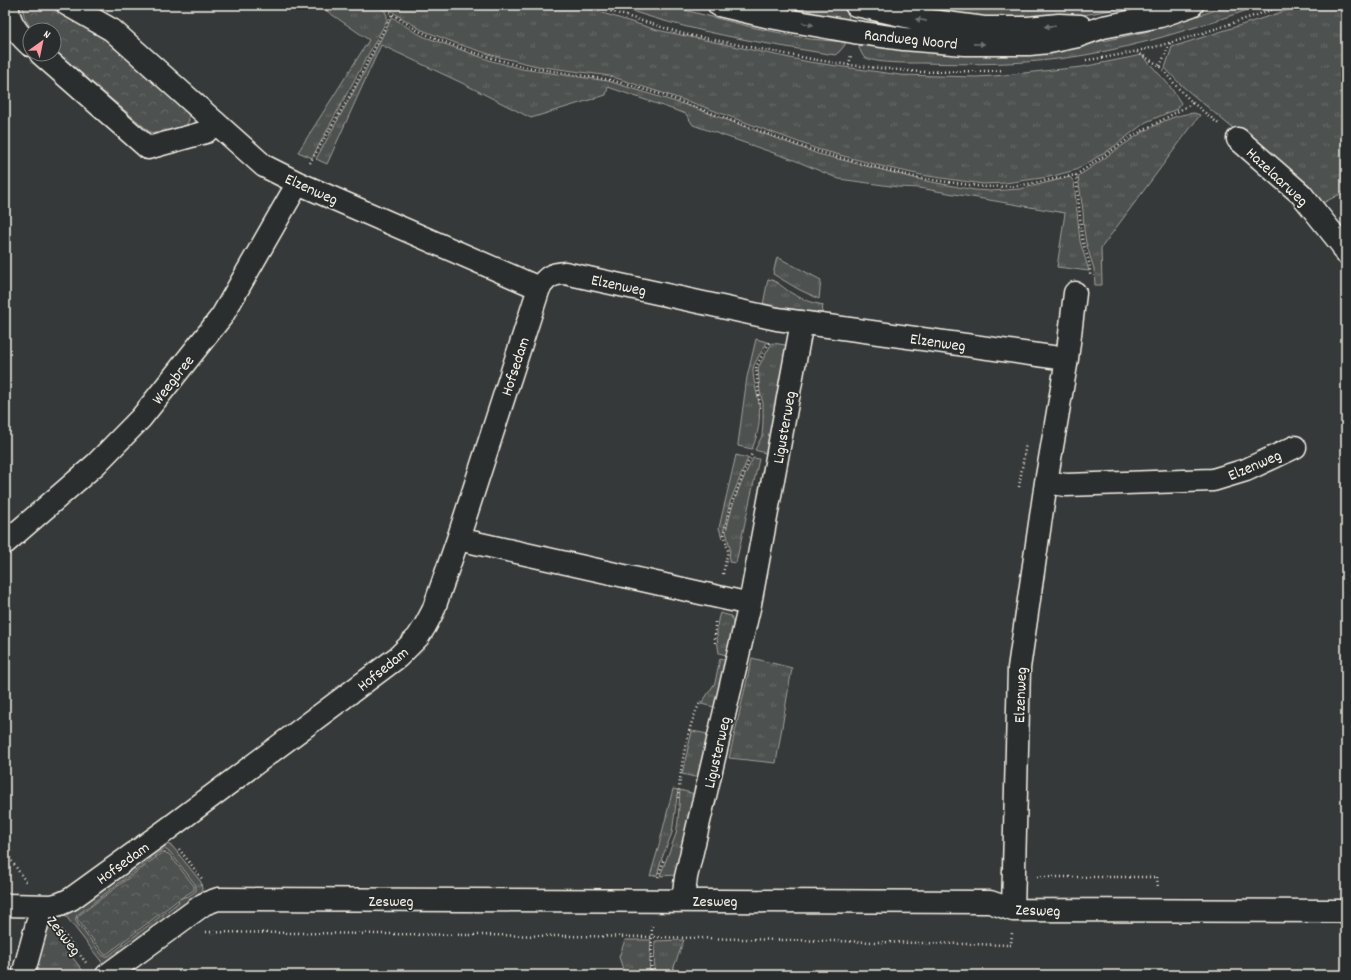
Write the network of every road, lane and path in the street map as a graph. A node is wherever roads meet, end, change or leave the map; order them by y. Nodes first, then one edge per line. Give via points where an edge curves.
1 (8, 5) edge
2 (68, 5) edge
3 (380, 5) edge
4 (719, 5) edge
5 (856, 5) edge
6 (1192, 5) edge
7 (773, 9) edge
8 (392, 14) junction
9 (1103, 27) junction
10 (22, 36) edge
11 (1170, 43) dead end
12 (1137, 51) dead end
13 (50, 62) edge
14 (1160, 66) junction
15 (1193, 103) junction
16 (215, 122) junction
17 (1238, 139) joint
18 (1076, 175) junction
19 (298, 183) junction
20 (1346, 253) edge
21 (539, 288) junction
22 (1075, 293) joint
23 (777, 319) junction
24 (802, 322) junction
25 (1067, 359) junction
26 (761, 414) dead end
27 (1295, 447) dead end
28 (754, 449) dead end
29 (1046, 482) junction
30 (458, 539) junction
31 (5, 544) edge
32 (718, 597) junction
33 (750, 604) junction
34 (715, 649) dead end
35 (703, 698) dead end
36 (678, 802) dead end
37 (165, 831) junction
38 (5, 851) edge
39 (666, 854) dead end
40 (218, 899) junction
41 (683, 900) junction
42 (652, 901) junction
43 (5, 905) edge
44 (42, 906) junction
45 (1013, 910) junction
46 (1346, 911) edge
47 (204, 932) dead end
48 (652, 937) junction
49 (99, 972) edge
50 (23, 975) edge
51 (651, 975) edge

1 - 10 street via 11,20
2 - 16 street, Elzenweg via 112,30
3 - 8 path
4 - 7 street, Randweg Noord
9 -> 5 street, Randweg Noord via 1059,25 984,28 924,20
6 - 9 street, Randweg Noord via 1160,16
7 -> 9 street, Randweg Noord via 854,32 965,44 1049,42
8 - 18 path via 417,30 472,52 520,66 611,80 663,95 806,148 919,178 984,187 1017,186
8 - 19 path via 352,92
11 - 14 path
12 - 14 path
13 - 16 street via 148,148 206,132
14 - 15 path
15 - 17 path
15 - 18 path via 1132,136
16 - 19 street, Elzenweg via 264,166
17 - 20 street, Hazelaarweg via 1302,194
18 - 22 path via 1083,241 1090,264 1090,283
19 - 21 street, Elzenweg
19 - 31 street, Weegbree via 222,316 141,418 96,464
21 - 23 street, Elzenweg via 545,279 554,274 565,273
21 - 30 street, Hofsedam
22 - 25 street, Elzenweg
23 - 24 street, Elzenweg
23 - 26 path via 756,367
24 - 25 street, Elzenweg
24 - 33 street, Ligusterweg
25 - 29 street, Elzenweg
27 - 29 street, Elzenweg via 1246,470 1213,480 1066,485
28 - 32 path via 732,503 724,533 728,551
29 - 45 street, Elzenweg via 1019,668
30 - 32 street
30 - 37 street, Hofsedam via 433,610 421,632 408,647 392,662
32 - 33 street
32 - 34 path
33 - 41 street, Ligusterweg
35 - 36 path via 689,733 681,770
37 - 40 path
37 - 44 street, Hofsedam via 71,899 60,904
38 - 44 path
39 - 42 path
40 - 42 street, Zesweg
40 - 49 street, Zesweg via 204,904
41 - 42 street, Zesweg
41 - 45 street, Zesweg via 990,902
42 - 48 path
43 - 44 street, Zesweg
44 - 49 path, Zesweg
44 - 50 street
45 - 46 street, Zesweg
45 - 48 path via 1011,945
47 - 48 path
48 - 51 path

